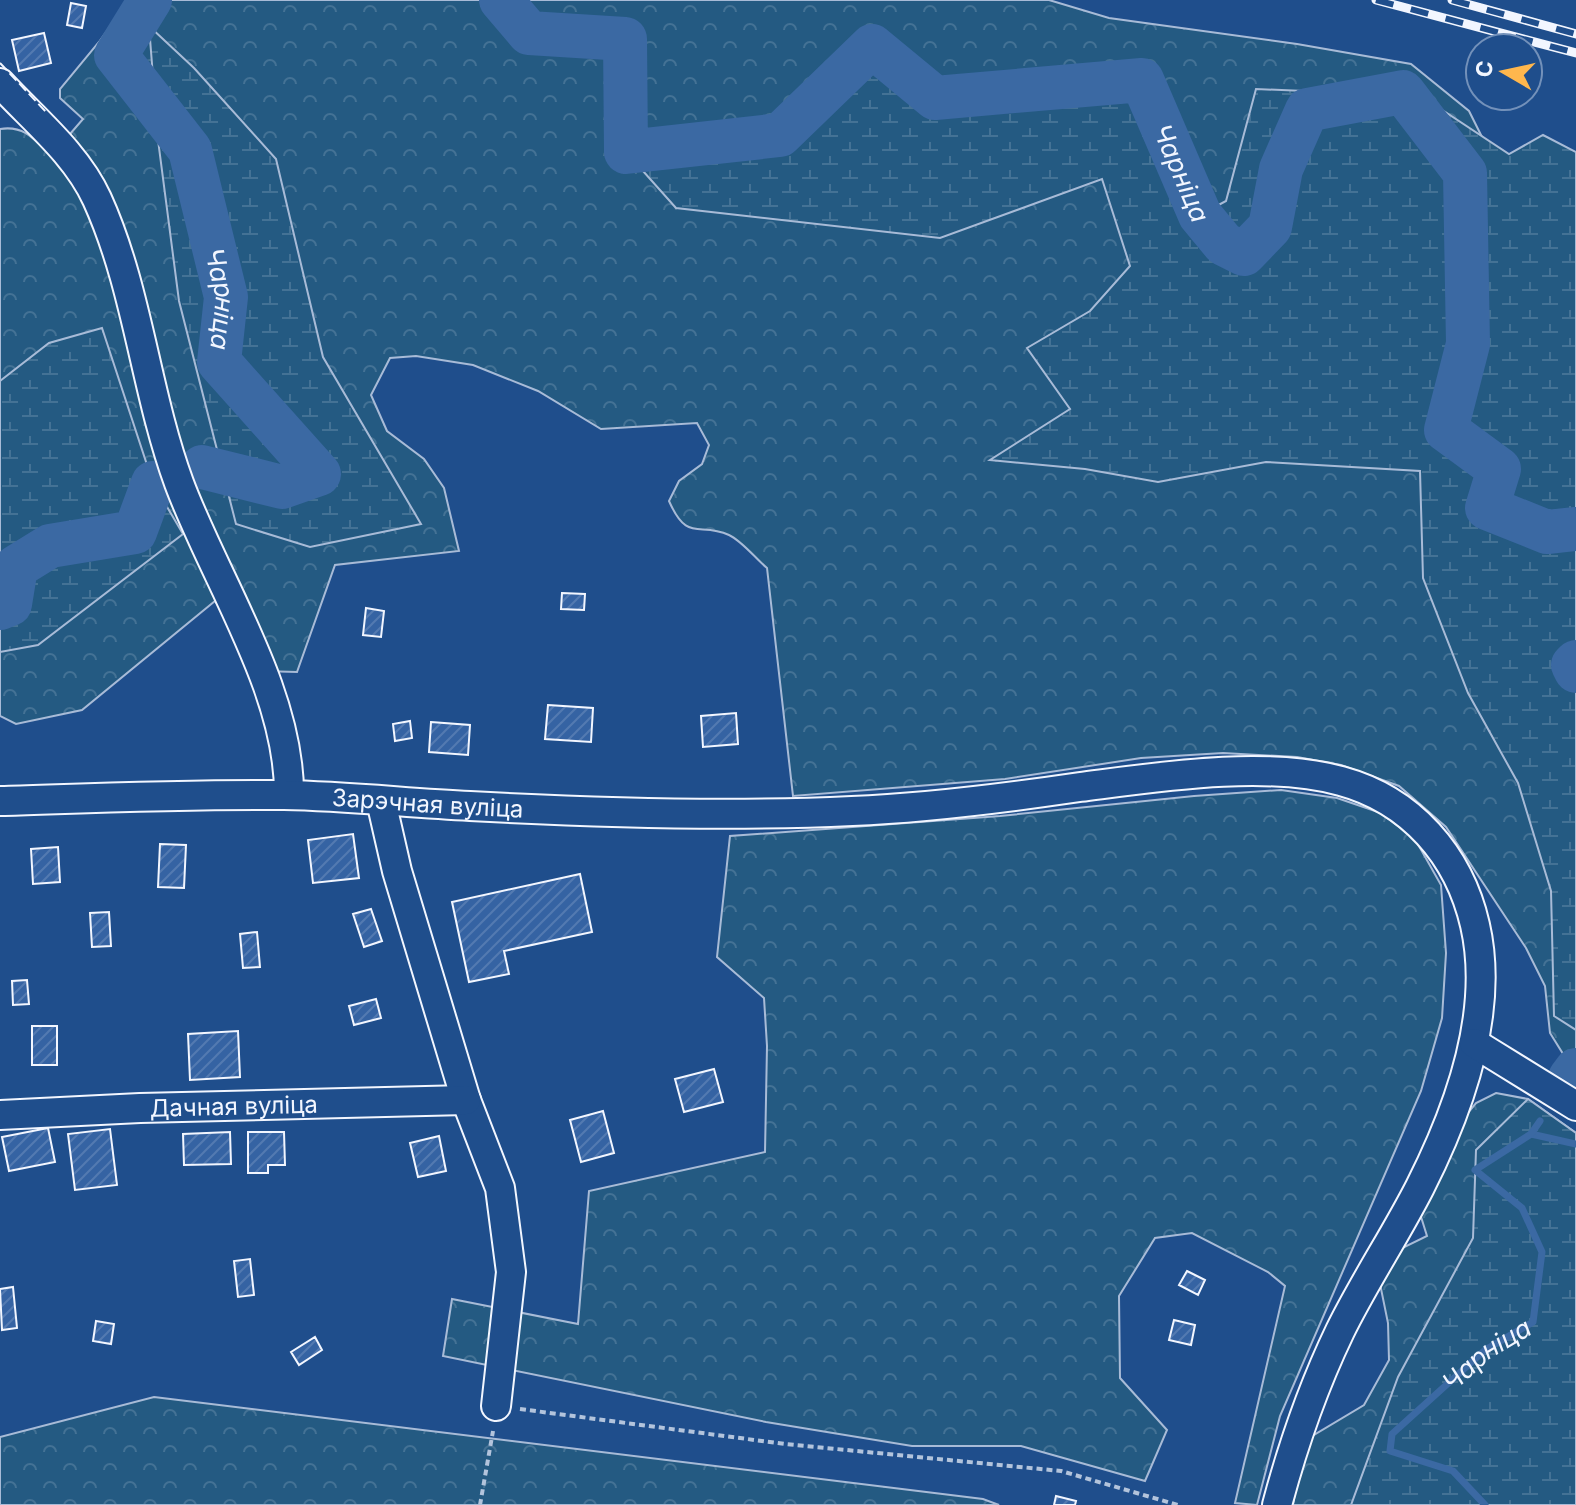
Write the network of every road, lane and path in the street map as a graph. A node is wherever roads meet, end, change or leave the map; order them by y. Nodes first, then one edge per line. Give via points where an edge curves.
1 (6, 100) edge
2 (289, 795) junction
3 (0, 801) edge
4 (381, 801) junction
5 (1474, 1043) junction
6 (466, 1100) junction
7 (1576, 1106) edge
8 (0, 1115) edge
9 (496, 1406) junction
10 (480, 1505) edge
11 (1178, 1505) edge
12 (1277, 1505) edge

1 - 2 street via 69,155 96,197 123,270 179,483 261,671 285,743
2 - 3 street, Зарэчная вуліца
2 - 4 street, Зарэчная вуліца
4 - 5 street, Зарэчная вуліца via 711,814 855,811 1193,773 1295,773 1341,781 1380,796 1415,818 1442,848 1462,882 1476,928
4 - 6 street
5 - 7 street
5 - 12 street, Зарэчная вуліца via 1449,1123 1421,1185 1340,1331 1294,1438
6 - 8 street, Дачная вуліца
6 - 9 street via 500,1188 511,1272
9 - 10 path
9 - 11 path via 785,1444 1061,1471

